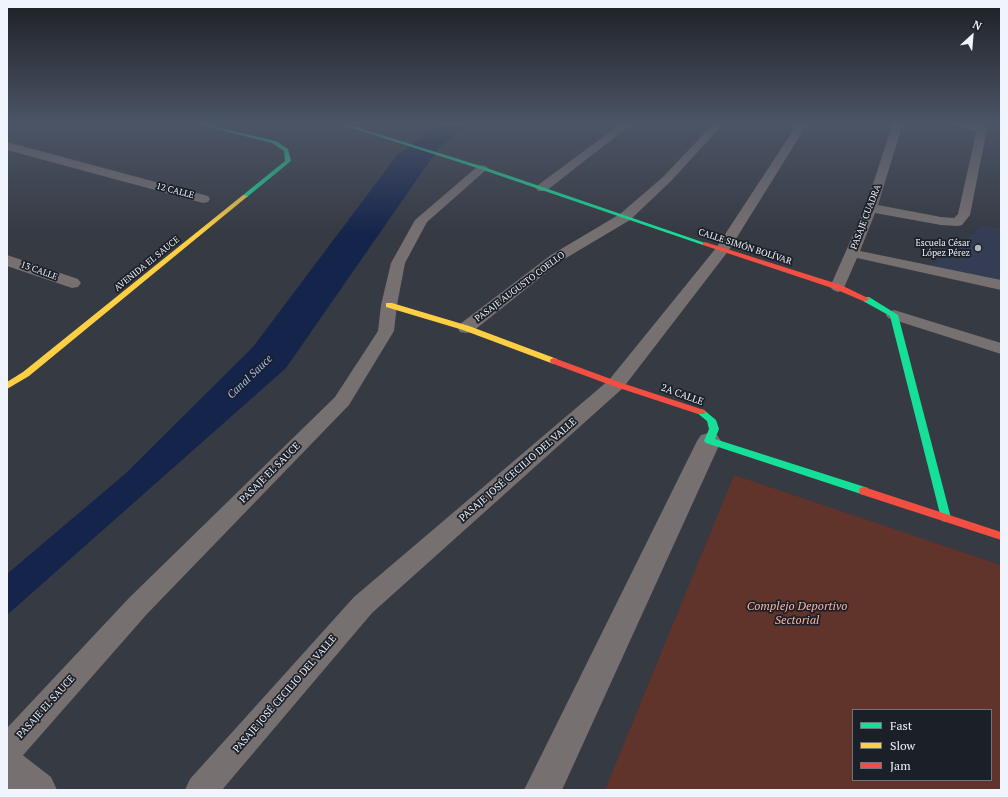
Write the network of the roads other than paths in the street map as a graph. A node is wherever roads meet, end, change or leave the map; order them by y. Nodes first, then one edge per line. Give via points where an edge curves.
1 (59, 160) edge
2 (288, 160) edge
3 (460, 160) edge
4 (579, 160) edge
5 (685, 160) edge
6 (779, 160) edge
7 (886, 160) edge
8 (975, 160) edge
9 (475, 165) junction
10 (542, 188) junction
11 (203, 199) dead end
12 (871, 208) junction
13 (625, 216) junction
14 (722, 250) junction
15 (852, 253) junction
16 (7, 260) edge
17 (72, 283) dead end
18 (1001, 284) edge
19 (838, 287) junction
20 (389, 304) junction
21 (894, 315) junction
22 (466, 328) junction
23 (1001, 349) edge
24 (616, 384) junction
25 (7, 386) edge
26 (709, 440) junction
27 (946, 518) junction
28 (1001, 536) edge
29 (7, 750) edge
30 (7, 766) edge
31 (38, 790) edge
32 (201, 790) edge
33 (543, 790) edge

1 - 11 street, 12 CALLE
2 - 25 street, AVENIDA EL SAUCE via 234,207 26,374
3 - 9 street, CALLE SIMÓN BOLÍVAR
4 - 10 lane
5 - 13 lane, PASAJE AUGUSTO COELLO via 668,179
6 - 14 lane, PASAJE JOSÉ CECILIO DEL VALLE
7 - 12 lane, PASAJE CUADRA
8 - 12 lane via 964,215 957,222
9 - 10 street, CALLE SIMÓN BOLÍVAR
9 - 20 lane, PASAJE EL SAUCE via 422,220 398,263
10 - 13 street, CALLE SIMÓN BOLÍVAR
12 - 15 lane, PASAJE CUADRA
13 - 14 street, CALLE SIMÓN BOLÍVAR
13 - 22 lane, PASAJE AUGUSTO COELLO via 556,258
14 - 19 street, CALLE SIMÓN BOLÍVAR
14 - 24 lane, PASAJE JOSÉ CECILIO DEL VALLE
15 - 18 lane
15 - 19 lane, PASAJE CUADRA
16 - 17 street, 13 CALLE
19 - 21 street, CALLE SIMÓN BOLÍVAR via 867,299
20 - 22 street, 2A CALLE
20 - 29 lane, PASAJE EL SAUCE via 386,331 342,401 138,606
21 - 23 lane
21 - 27 street
22 - 24 street, 2A CALLE
24 - 26 street, 2A CALLE via 701,412 711,420 714,429
24 - 32 lane, PASAJE JOSÉ CECILIO DEL VALLE via 363,605
26 - 27 street
26 - 33 street
27 - 28 street
30 - 31 street

